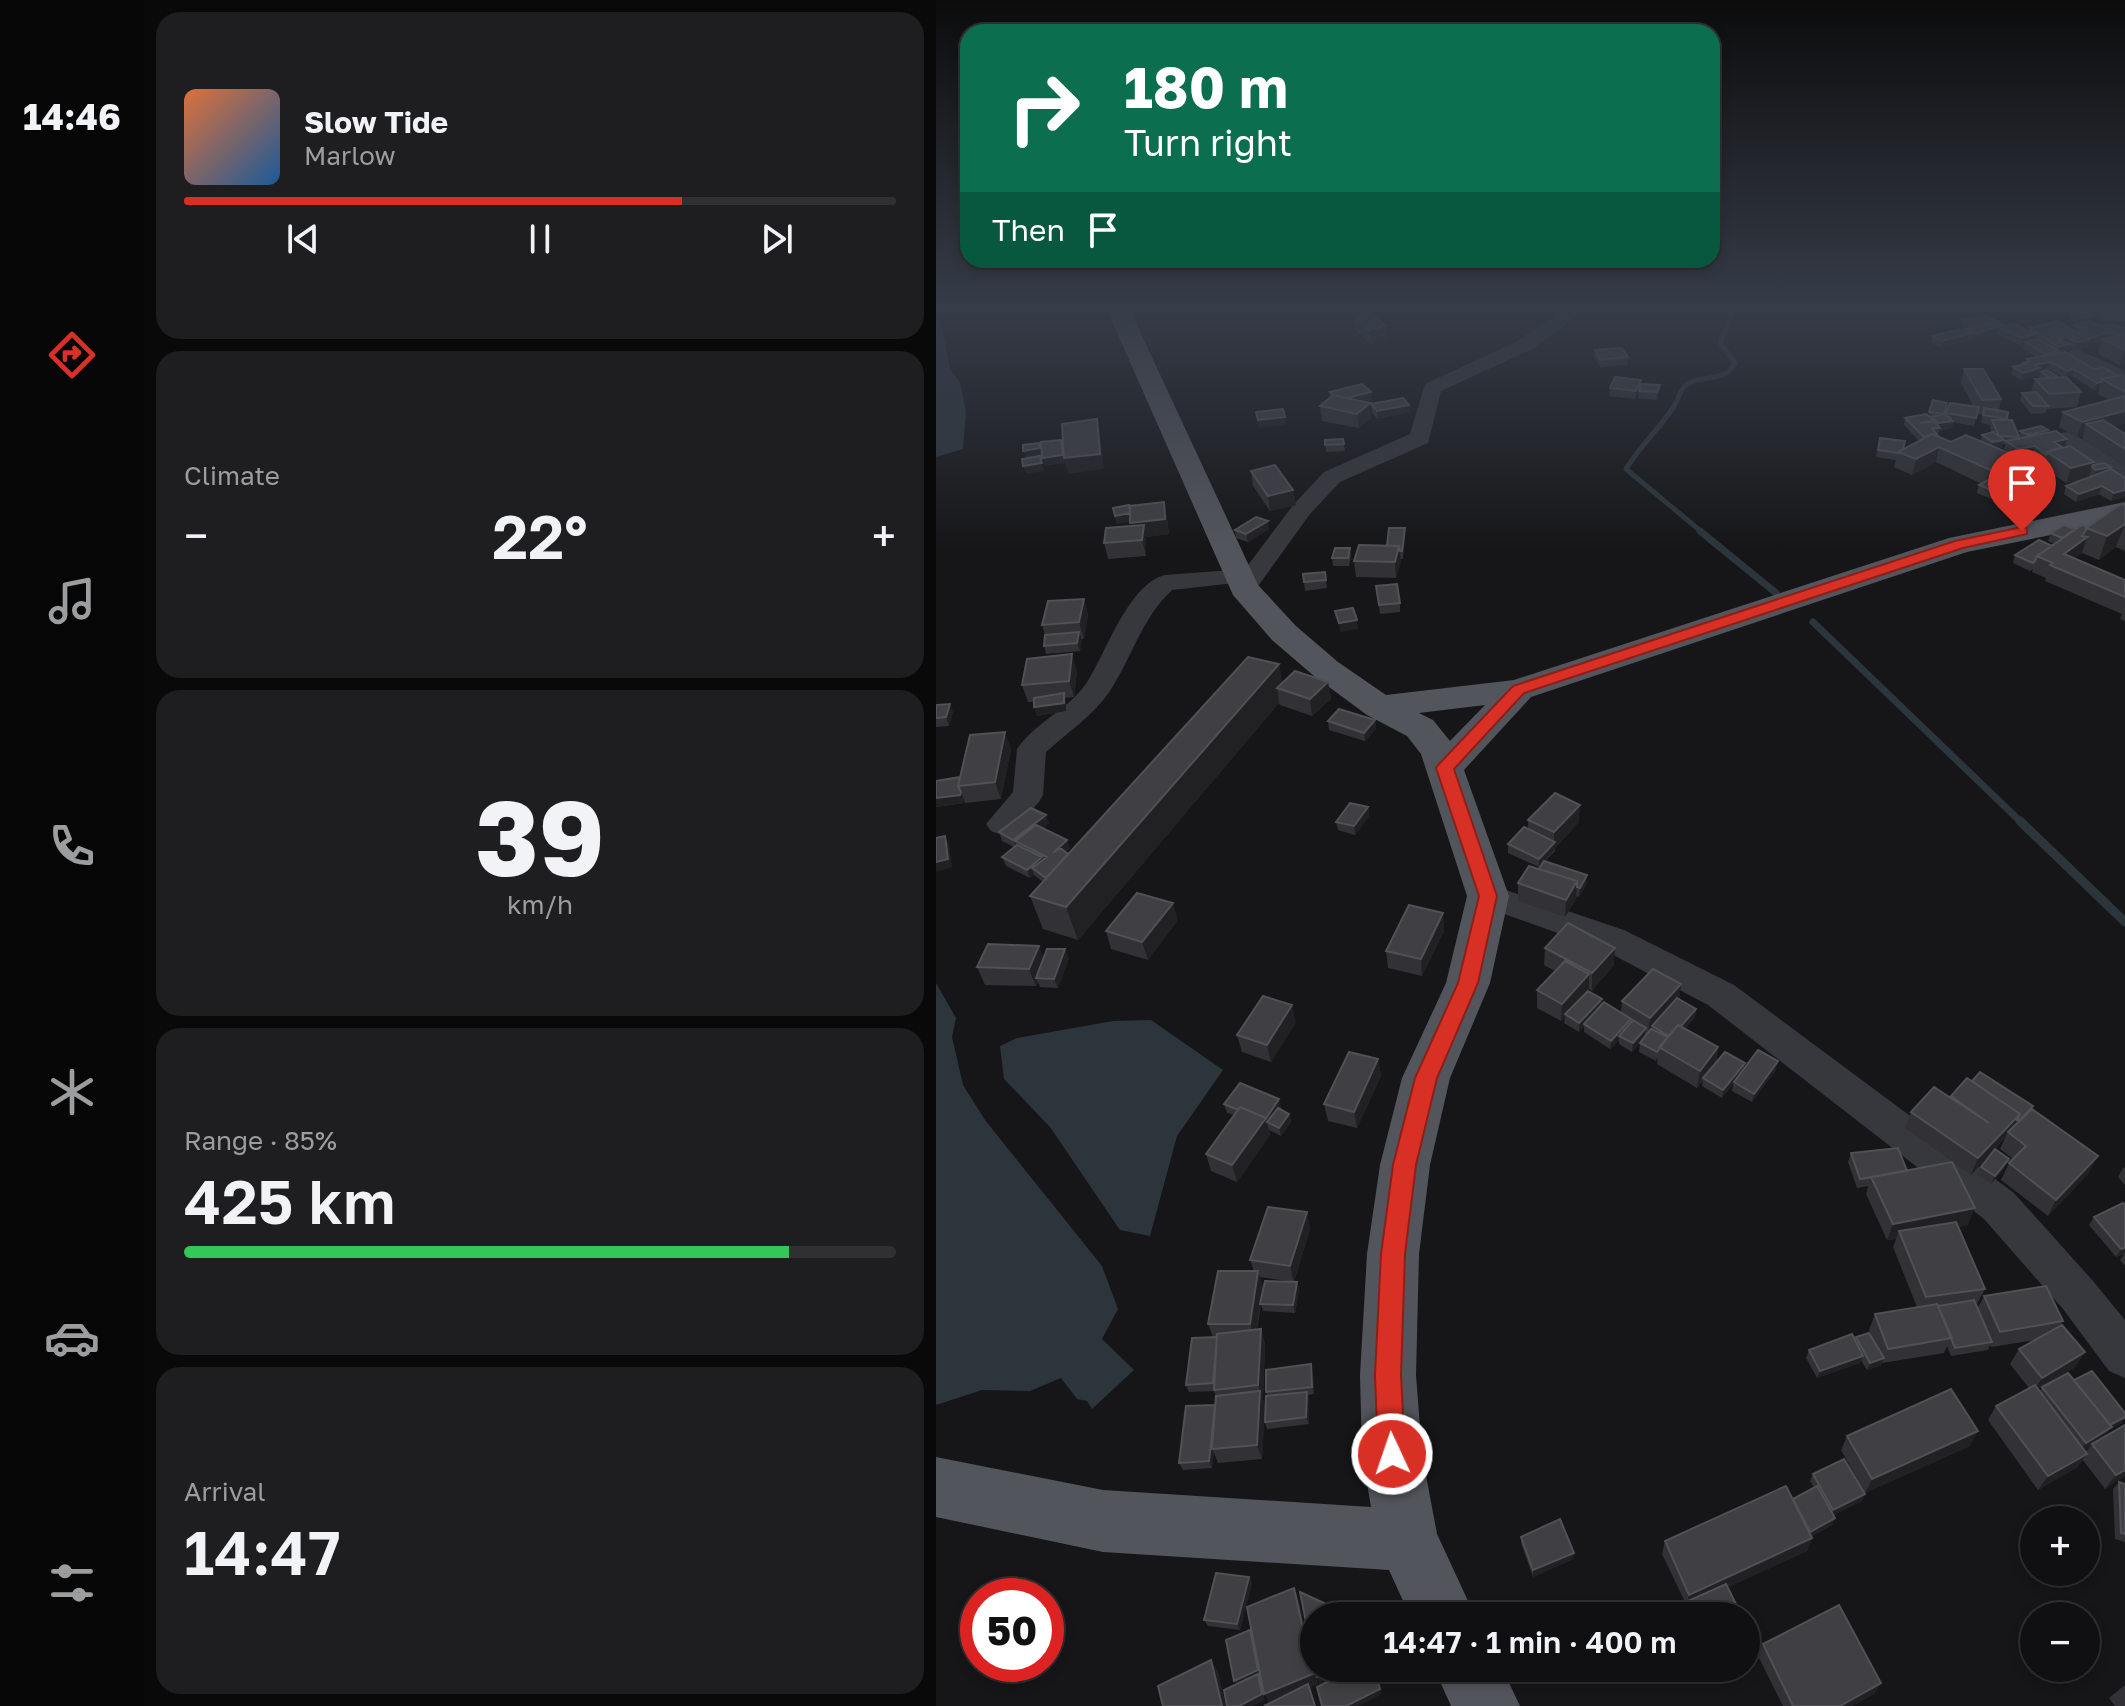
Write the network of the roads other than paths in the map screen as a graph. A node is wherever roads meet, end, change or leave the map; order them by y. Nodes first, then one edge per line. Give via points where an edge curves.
1 (1154, 390) edge
2 (1432, 390) edge
3 (2069, 438) edge
4 (2125, 473) edge
5 (2125, 511) edge
6 (1241, 582) junction
7 (1519, 690) junction
8 (1379, 707) junction
9 (1445, 768) junction
10 (1002, 824) dead end
11 (1488, 896) junction
12 (2125, 1356) edge
13 (936, 1487) edge
14 (1407, 1540) junction
15 (1436, 1602) edge
16 (1474, 1682) edge
17 (1486, 1706) edge

1 - 6 main road
2 - 6 street via 1420,438 1332,477
3 - 4 street
5 - 7 main road via 1960,544
6 - 8 main road via 1284,633
6 - 10 street via 1165,583 1155,591 1120,642 1098,688 1032,749 1028,795
7 - 8 main road
7 - 9 main road
8 - 9 main road via 1420,728
9 - 11 main road
11 - 12 street via 1612,939 1721,995 1999,1206
11 - 14 main road via 1468,983 1426,1078 1405,1165 1395,1240 1388,1375 1392,1454
13 - 14 main road via 1103,1521
14 - 15 main road
16 - 17 main road

